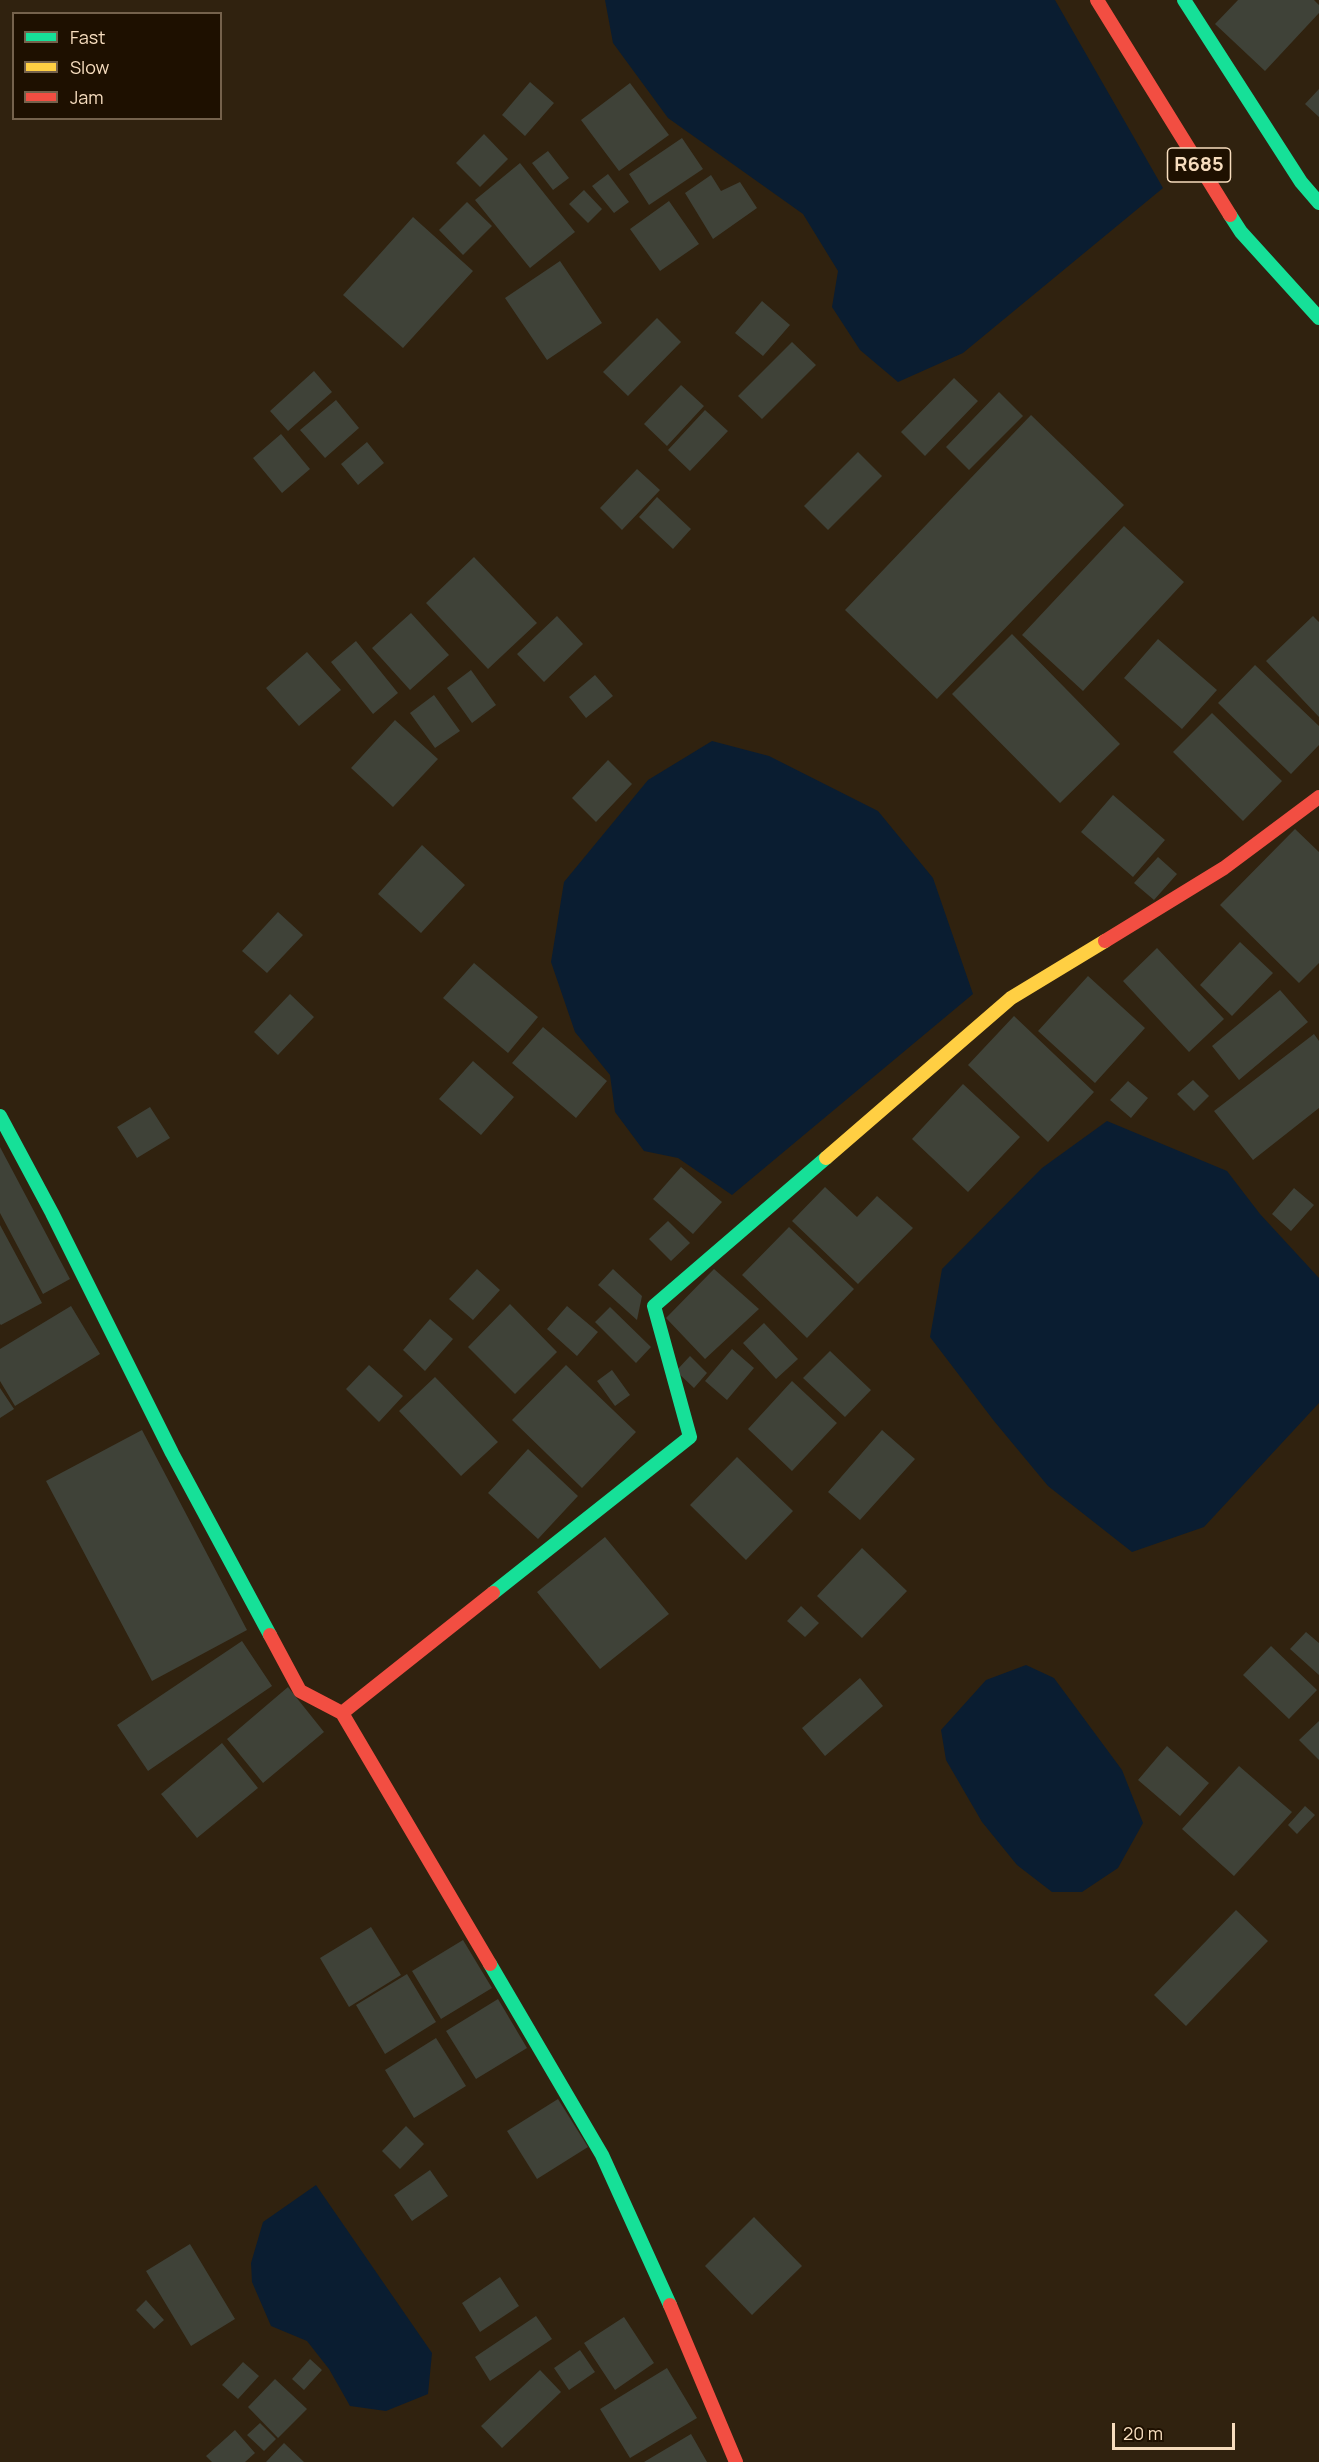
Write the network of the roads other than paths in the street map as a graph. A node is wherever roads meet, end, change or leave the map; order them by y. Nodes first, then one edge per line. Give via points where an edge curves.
1 (1097, 0) edge
2 (1184, 0) edge
3 (1319, 202) edge
4 (1319, 318) edge
5 (1319, 797) edge
6 (0, 1116) edge
7 (342, 1713) junction
8 (736, 2462) edge

1 - 4 street, R685 via 1241,232
2 - 3 street via 1301,182
5 - 7 street via 1224,868 1011,998 654,1306 690,1437
6 - 7 street via 172,1453 300,1691
7 - 8 street via 602,2155

